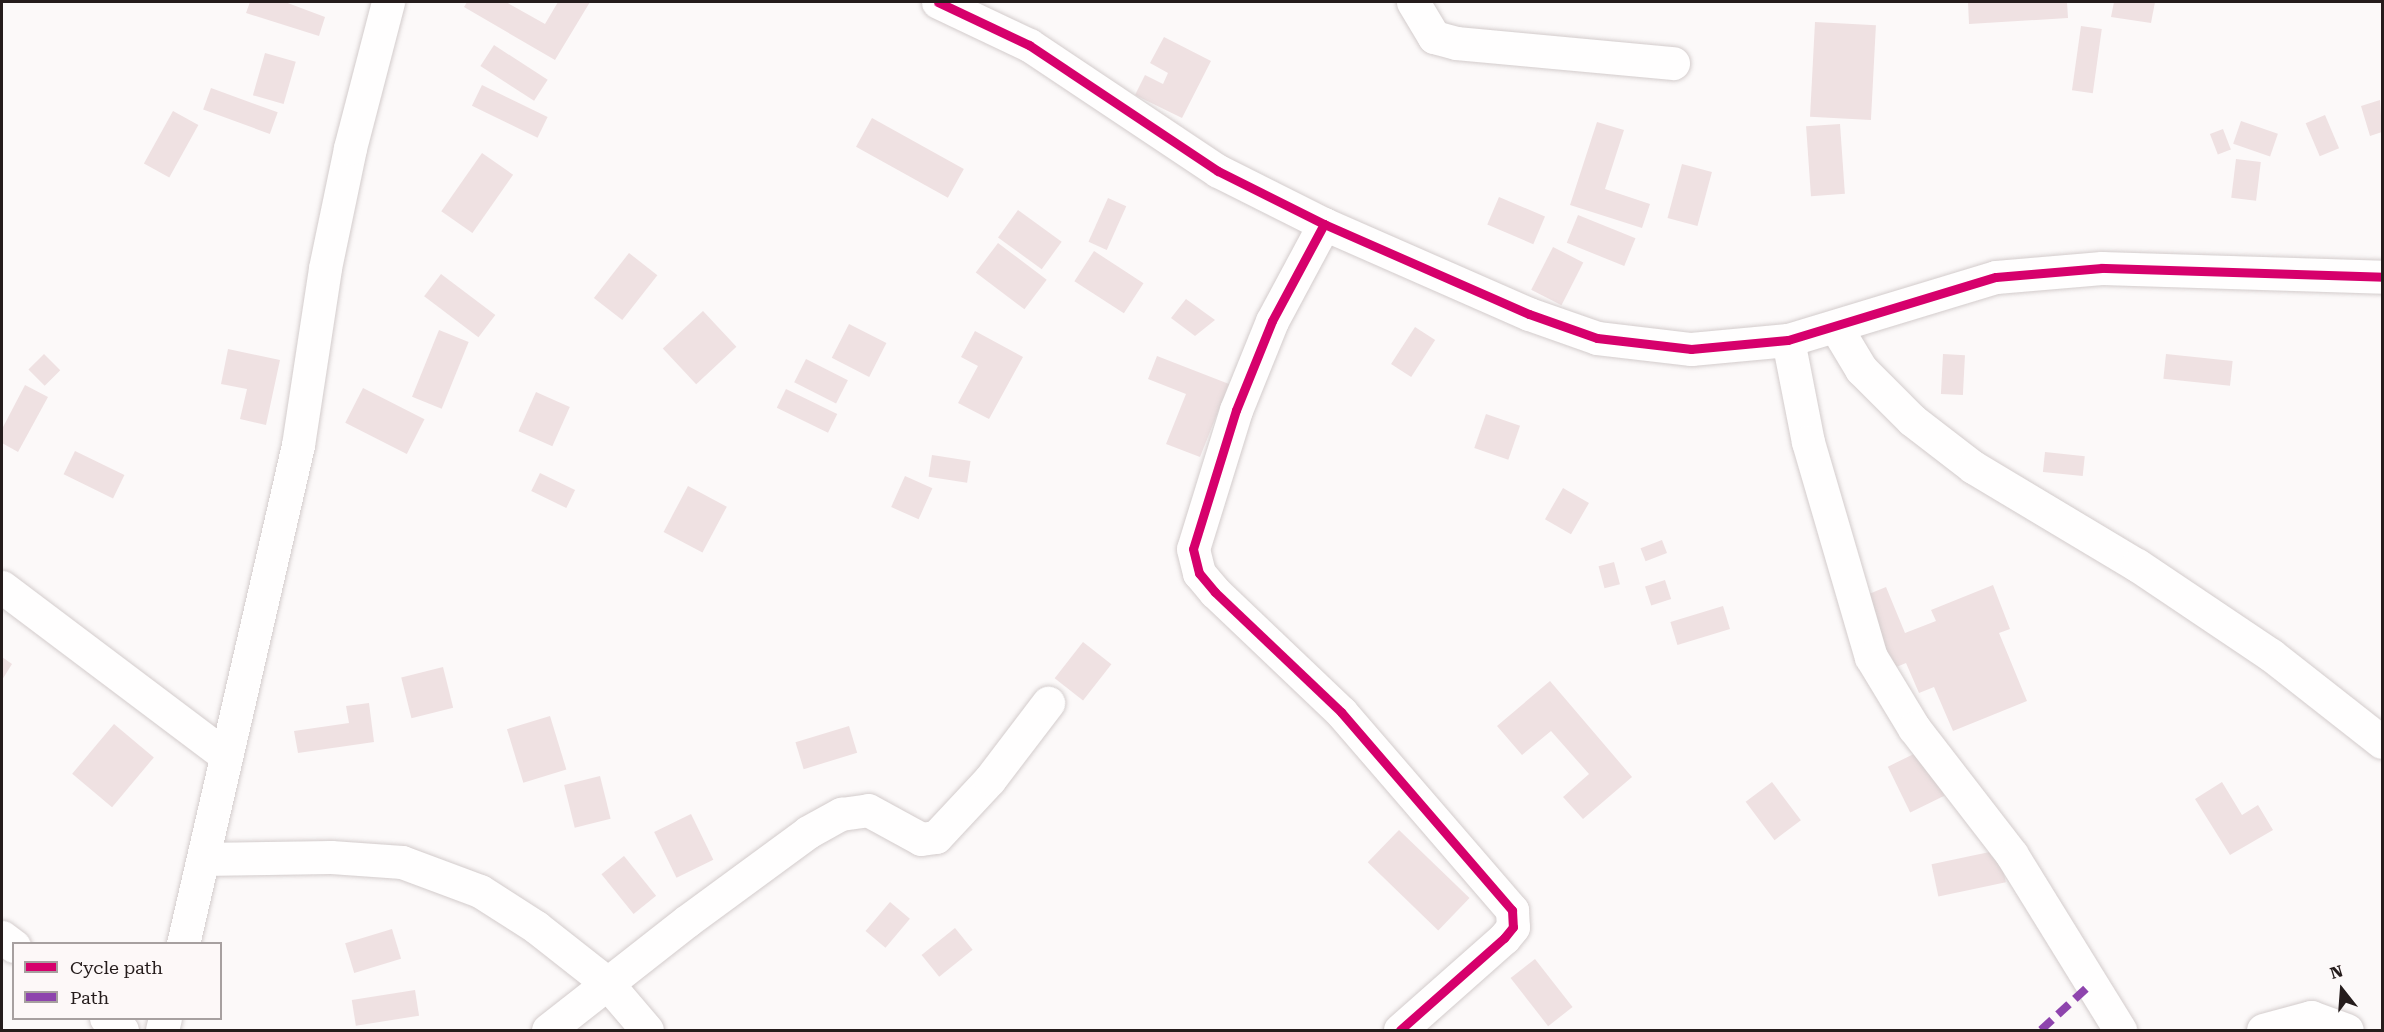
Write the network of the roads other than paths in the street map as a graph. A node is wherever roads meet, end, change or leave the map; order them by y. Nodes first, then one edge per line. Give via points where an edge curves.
1 (388, 2) edge
2 (938, 2) edge
3 (1413, 2) edge
4 (1673, 63) dead end
5 (1324, 224) junction
6 (2382, 277) edge
7 (1837, 329) junction
8 (1788, 340) junction
9 (2, 587) edge
10 (1048, 703) dead end
11 (2382, 742) edge
12 (225, 756) junction
13 (203, 859) junction
14 (183, 942) edge
15 (606, 982) junction
16 (109, 1020) edge
17 (122, 1030) edge
18 (548, 1030) edge
19 (647, 1030) edge
20 (1400, 1030) edge
21 (2120, 1030) edge
22 (2263, 1030) edge
23 (2347, 1030) edge

1 - 12 street via 350,147 298,445
2 - 5 street via 1029,45 1218,171
3 - 4 street via 1434,37 1456,43
5 - 8 street via 1529,314 1597,338 1691,350
5 - 20 street via 1272,321 1240,398 1193,549 1199,573 1215,592 1341,712 1512,910 1513,927 1504,938
6 - 7 street via 2102,268 1996,277
7 - 8 street
7 - 11 street via 1861,369 1905,413 1973,467 2137,565 2243,635
8 - 21 street via 1817,476 1871,657 1914,728 2012,855
9 - 12 street
10 - 15 street via 990,778 936,837 921,839 868,810 841,814 808,832
12 - 13 street
13 - 14 street
13 - 15 street via 331,856 402,862 480,891 536,927
15 - 18 street
15 - 19 street
16 - 17 street
22 - 23 street via 2311,1017

